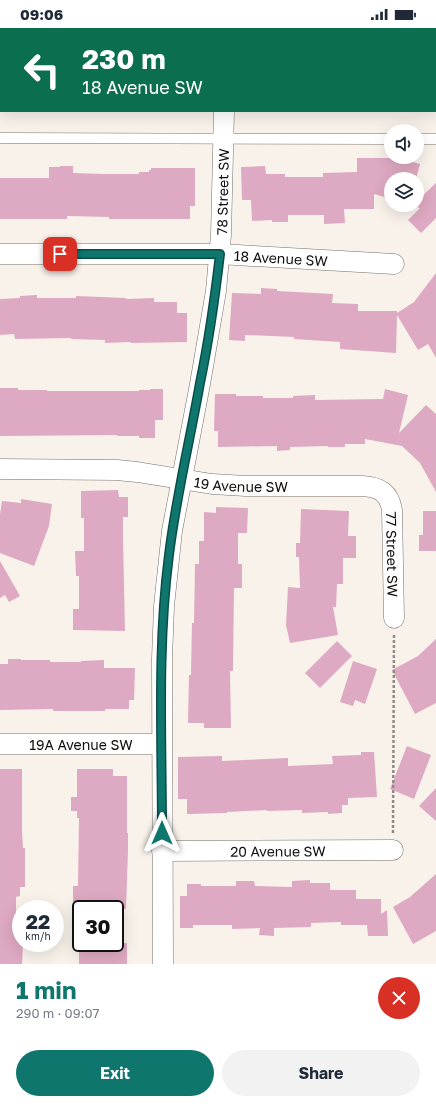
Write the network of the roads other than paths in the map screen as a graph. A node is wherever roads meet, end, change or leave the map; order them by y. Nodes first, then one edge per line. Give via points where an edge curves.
1 (224, 112) edge
2 (0, 138) edge
3 (223, 138) junction
4 (384, 139) edge
5 (424, 139) edge
6 (436, 139) edge
7 (0, 254) edge
8 (220, 254) junction
9 (394, 264) dead end
10 (0, 469) edge
11 (182, 478) junction
12 (385, 493) joint
13 (394, 618) road end
14 (0, 744) edge
15 (162, 744) junction
16 (162, 850) junction
17 (393, 850) road end
18 (163, 964) edge

1 - 3 street, 78 Street SW
2 - 3 lane
3 - 4 lane
3 - 8 street, 78 Street SW
5 - 6 lane
7 - 8 street, 18 Avenue SW
8 - 9 street, 18 Avenue SW
8 - 11 street, 78 Street SW via 209,334
10 - 11 street, 19 Avenue SW via 117,470
11 - 12 street, 19 Avenue SW via 212,484 246,486 371,487
11 - 15 street, 78 Street SW via 169,554 164,606
12 - 13 street, 77 Street SW via 391,503 393,517
14 - 15 street, 19A Avenue SW
15 - 16 street, 78 Street SW
16 - 17 street, 20 Avenue SW
16 - 18 street, 78 Street SW

